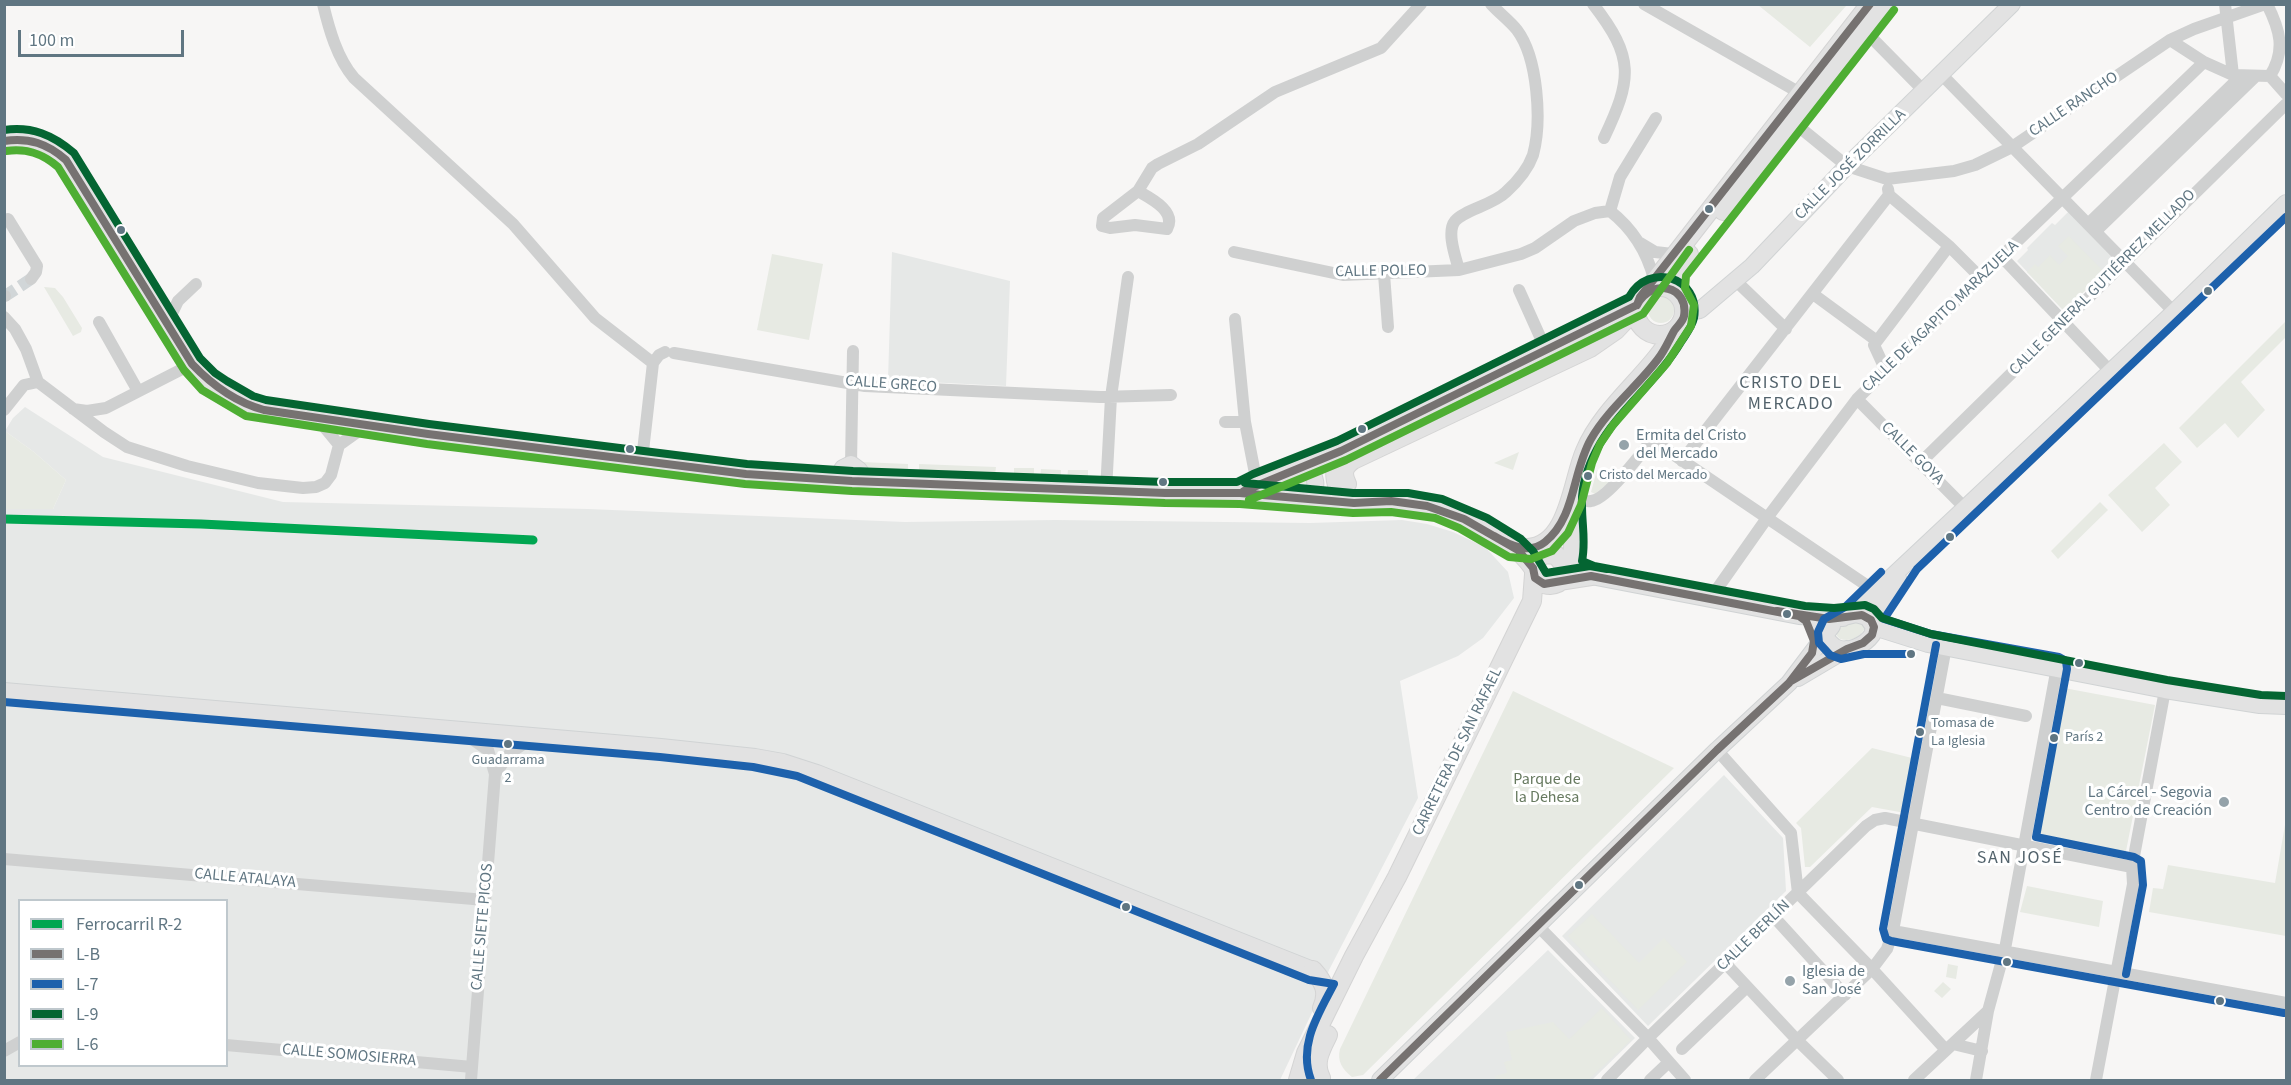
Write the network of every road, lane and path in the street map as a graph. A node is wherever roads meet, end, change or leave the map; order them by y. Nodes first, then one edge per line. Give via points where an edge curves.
1 (323, 4) edge
2 (1422, 4) edge
3 (1491, 4) edge
4 (1593, 4) edge
5 (1644, 4) edge
6 (1870, 4) edge
7 (1886, 4) edge
8 (2012, 4) edge
9 (2225, 4) edge
10 (2262, 6) edge
11 (2228, 18) junction
12 (1865, 31) junction
13 (2170, 40) junction
14 (2204, 63) junction
15 (1942, 75) junction
16 (2270, 76) junction
17 (2239, 79) junction
18 (1924, 92) junction
19 (1800, 93) junction
20 (2286, 94) edge
21 (2286, 104) edge
22 (1656, 118) dead end
23 (1793, 122) junction
24 (1604, 138) dead end
25 (4, 141) edge
26 (2012, 147) junction
27 (1847, 166) junction
28 (1887, 179) junction
29 (1138, 191) junction
30 (1889, 195) junction
31 (2064, 198) junction
32 (2286, 203) edge
33 (1610, 211) junction
34 (8, 219) dead end
35 (2095, 224) junction
36 (1639, 242) junction
37 (1949, 246) junction
38 (1234, 252) dead end
39 (1673, 254) junction
40 (2002, 257) junction
41 (2125, 261) junction
42 (1459, 270) junction
43 (1384, 274) junction
44 (1128, 277) dead end
45 (1980, 278) junction
46 (31, 279) dead end
47 (196, 284) dead end
48 (1739, 284) junction
49 (1519, 290) dead end
50 (1646, 292) junction
51 (1813, 294) junction
52 (1679, 299) junction
53 (2174, 312) junction
54 (4, 317) edge
55 (1235, 320) dead end
56 (99, 322) dead end
57 (2064, 323) junction
58 (167, 324) junction
59 (1388, 327) dead end
60 (1676, 329) junction
61 (1786, 329) junction
62 (1877, 341) junction
63 (1546, 350) junction
64 (853, 351) dead end
65 (653, 363) junction
66 (192, 364) junction
67 (1886, 371) junction
68 (2111, 372) junction
69 (38, 382) junction
70 (853, 384) junction
71 (138, 391) junction
72 (1171, 395) dead end
73 (1111, 397) junction
74 (1857, 399) junction
75 (72, 408) junction
76 (106, 408) junction
77 (4, 410) edge
78 (316, 417) junction
79 (344, 421) junction
80 (1225, 422) dead end
81 (1245, 422) junction
82 (367, 425) junction
83 (104, 432) junction
84 (339, 443) junction
85 (1341, 452) junction
86 (642, 460) junction
87 (1683, 461) junction
88 (1920, 463) junction
89 (851, 464) junction
90 (1304, 466) junction
91 (835, 480) junction
92 (867, 482) junction
93 (1260, 490) junction
94 (1106, 491) junction
95 (1307, 499) junction
96 (1571, 499) junction
97 (1391, 501) junction
98 (1354, 502) junction
99 (1966, 509) junction
100 (1767, 518) junction
101 (1522, 548) junction
102 (1562, 572) junction
103 (1879, 596) junction
104 (1710, 598) junction
105 (1801, 617) junction
106 (1872, 624) junction
107 (1836, 627) junction
108 (1895, 634) junction
109 (1863, 643) junction
110 (1928, 644) junction
111 (1946, 647) junction
112 (1847, 649) junction
113 (1812, 653) junction
114 (2057, 667) junction
115 (1789, 683) junction
116 (2165, 690) junction
117 (4, 691) edge
118 (1937, 698) junction
119 (2286, 706) edge
120 (2026, 716) dead end
121 (454, 728) junction
122 (534, 736) junction
123 (1717, 750) junction
124 (495, 774) junction
125 (1913, 824) junction
126 (2024, 845) junction
127 (4, 859) edge
128 (2132, 867) junction
129 (1798, 893) junction
130 (485, 900) junction
131 (1384, 904) junction
132 (1774, 917) junction
133 (1538, 926) junction
134 (1893, 931) junction
135 (2005, 950) junction
136 (1726, 964) junction
137 (1872, 969) junction
138 (1329, 972) junction
139 (2116, 972) junction
140 (1747, 987) junction
141 (1845, 995) junction
142 (2286, 1003) edge
143 (1988, 1011) junction
144 (1648, 1038) junction
145 (1797, 1040) junction
146 (18, 1043) edge
147 (228, 1045) edge
148 (1949, 1047) junction
149 (1682, 1049) dead end
150 (4, 1051) edge
151 (1982, 1051) junction
152 (1669, 1062) junction
153 (472, 1067) junction
154 (1317, 1072) edge
155 (1615, 1078) edge
156 (1380, 1079) edge
157 (471, 1080) edge
158 (1299, 1080) edge
159 (1650, 1080) edge
160 (1686, 1080) edge
161 (1755, 1080) edge
162 (1838, 1080) edge
163 (1914, 1080) edge
164 (1976, 1080) edge
165 (2096, 1080) edge

1 - 65 street via 329,28 354,78 513,224 596,318
2 - 29 street via 1381,48 1275,92 1198,144 1152,168
3 - 42 street via 1517,30 1528,55 1538,118 1535,143 1528,166 1505,194 1454,223 1451,233
4 - 24 street via 1616,37 1625,66 1623,95
5 - 19 street
6 - 19 main road
7 - 12 main road
8 - 15 main road, CALLE JOSÉ ZORRILLA
9 - 11 street
10 - 11 street, CALLE RANCHO
10 - 16 street via 2278,26 2281,43
11 - 13 street, CALLE RANCHO
11 - 17 street
12 - 18 street
12 - 23 main road
13 - 14 street
13 - 26 street, CALLE RANCHO
14 - 17 street
14 - 31 street, CALLE DE AGAPITO MARAZUELA
15 - 18 main road, CALLE JOSÉ ZORRILLA
15 - 26 street
16 - 17 street
16 - 20 street
17 - 35 street
18 - 27 main road, CALLE JOSÉ ZORRILLA
19 - 39 main road
21 - 41 street, CALLE GENERAL GUTIÉRREZ MELLADO
22 - 33 street via 1620,177
23 - 27 street
23 - 52 main road via 1676,271 1673,281
25 - 58 main road via 35,141 66,159
26 - 28 street, CALLE RANCHO via 1964,169
26 - 31 street
27 - 28 street
27 - 48 main road, CALLE JOSÉ ZORRILLA
28 - 30 street
29 - 29 street via 1169,216 1167,229 1102,226 1102,218
30 - 37 street
30 - 51 street
31 - 35 street
31 - 40 street, CALLE DE AGAPITO MARAZUELA
32 - 53 main road
33 - 36 street
33 - 42 street, CALLE POLEO via 1574,221 1521,254
34 - 46 street via 37,266
35 - 41 street
36 - 39 street via 1655,252
36 - 50 street via 1649,260
37 - 45 street
37 - 62 street
38 - 43 street, CALLE POLEO via 1335,275
39 - 50 main road
40 - 45 street, CALLE DE AGAPITO MARAZUELA
40 - 57 street
41 - 53 street
41 - 57 street, CALLE GENERAL GUTIÉRREZ MELLADO
42 - 43 street, CALLE POLEO
43 - 59 street
44 - 73 street
45 - 67 street, CALLE DE AGAPITO MARAZUELA
47 - 58 street via 178,301
48 - 52 main road, CALLE JOSÉ ZORRILLA via 1700,310 1693,311
48 - 61 street
49 - 63 street
50 - 52 main road via 1659,287
50 - 60 main road via 1638,320 1648,331 1662,335
50 - 63 main road
50 - 97 main road via 1625,321 1599,343 1347,464 1344,476 1350,490
51 - 61 street
51 - 62 street
52 - 60 main road via 1684,316
53 - 68 main road
54 - 69 street via 26,350
55 - 81 street
56 - 71 street
57 - 68 street
57 - 88 street, CALLE GENERAL GUTIÉRREZ MELLADO
58 - 66 main road
60 - 96 main road via 1659,357 1591,439
61 - 87 street
62 - 67 street via 1874,345
63 - 85 main road
64 - 70 street
65 - 70 street, CALLE GRECO via 659,355 670,352
65 - 86 street
66 - 71 street
66 - 78 main road via 221,390 249,406
67 - 74 street, CALLE DE AGAPITO MARAZUELA
68 - 99 main road
69 - 75 street
69 - 77 street via 28,383
70 - 73 street, CALLE GRECO
70 - 89 street
71 - 76 street
72 - 73 street, CALLE GRECO
73 - 94 street
74 - 88 street, CALLE GOYA
74 - 100 street, CALLE DE AGAPITO MARAZUELA
75 - 76 street
75 - 83 street
76 - 83 street
78 - 79 main road
78 - 84 street
79 - 82 main road
79 - 84 street
80 - 81 street
81 - 93 street
82 - 84 street
82 - 86 main road
83 - 84 street via 127,447 187,466 258,483 308,488 328,480
85 - 90 main road
85 - 98 main road via 1335,463 1335,475 1342,493
86 - 91 main road via 746,474
87 - 96 street via 1652,440 1602,496 1592,501
87 - 100 street
88 - 99 street, CALLE GOYA
89 - 91 main road
89 - 92 main road
90 - 93 main road
90 - 95 main road via 1316,479 1314,492
91 - 92 main road
92 - 94 main road
93 - 94 main road
93 - 95 main road
95 - 98 main road
96 - 101 main road via 1552,535 1540,545
96 - 102 main road
97 - 98 main road
97 - 101 main road via 1445,511
99 - 103 main road via 1908,562
100 - 103 street
100 - 104 street, CALLE DE AGAPITO MARAZUELA
101 - 102 main road via 1524,555
102 - 104 main road
102 - 131 main road, CARRETERA DE SAN RAFAEL via 1532,601
103 - 106 main road
103 - 107 main road
103 - 108 main road via 1883,619
104 - 105 main road
105 - 107 main road
105 - 107 main road
105 - 113 main road via 1813,635
106 - 107 main road via 1862,615
106 - 108 main road
106 - 109 main road via 1872,635
107 - 112 main road via 1837,648
107 - 113 main road
108 - 110 main road
109 - 110 main road
109 - 112 main road
110 - 111 main road
111 - 114 main road
111 - 118 street
112 - 115 main road
113 - 115 main road
114 - 116 main road
114 - 126 street
115 - 123 main road
116 - 119 main road
116 - 128 street
117 - 121 main road
118 - 120 street
118 - 125 street
121 - 122 main road
121 - 124 street, CALLE SIETE PICOS via 488,750
122 - 124 street via 510,753
122 - 138 main road via 743,755 800,766
123 - 129 street via 1791,832
123 - 133 main road
124 - 130 street, CALLE SIETE PICOS
125 - 126 street, CALLE BERLÍN
125 - 129 street, CALLE BERLÍN via 1885,818 1870,822
125 - 134 street
126 - 128 street, CALLE BERLÍN
126 - 135 street
127 - 130 street, CALLE ATALAYA
128 - 139 street via 2133,884
129 - 132 street, CALLE BERLÍN
129 - 137 street
130 - 153 street, CALLE SIETE PICOS
131 - 138 main road, CARRETERA DE SAN RAFAEL via 1353,957
131 - 154 main road, CARRETERA DE SAN RAFAEL via 1320,1050
132 - 136 street, CALLE BERLÍN
132 - 141 street
133 - 144 street
133 - 156 main road
134 - 135 street
134 - 137 street via 1887,950
135 - 139 street
135 - 143 street
136 - 140 street
136 - 144 street, CALLE BERLÍN
137 - 141 street
137 - 148 street
138 - 154 main road, CARRETERA DE SAN RAFAEL
138 - 154 main road via 1322,980 1327,996 1310,1033
139 - 142 street
139 - 165 street
140 - 145 street
140 - 149 street
141 - 145 street
143 - 148 street
143 - 151 street
144 - 152 street
144 - 155 street, CALLE BERLÍN
145 - 161 street
145 - 162 street
146 - 150 street
147 - 153 street, CALLE SOMOSIERRA
148 - 151 street
148 - 163 street
151 - 164 street
152 - 159 street
152 - 160 street
153 - 157 street, CALLE SIETE PICOS
154 - 158 main road, CARRETERA DE SAN RAFAEL

